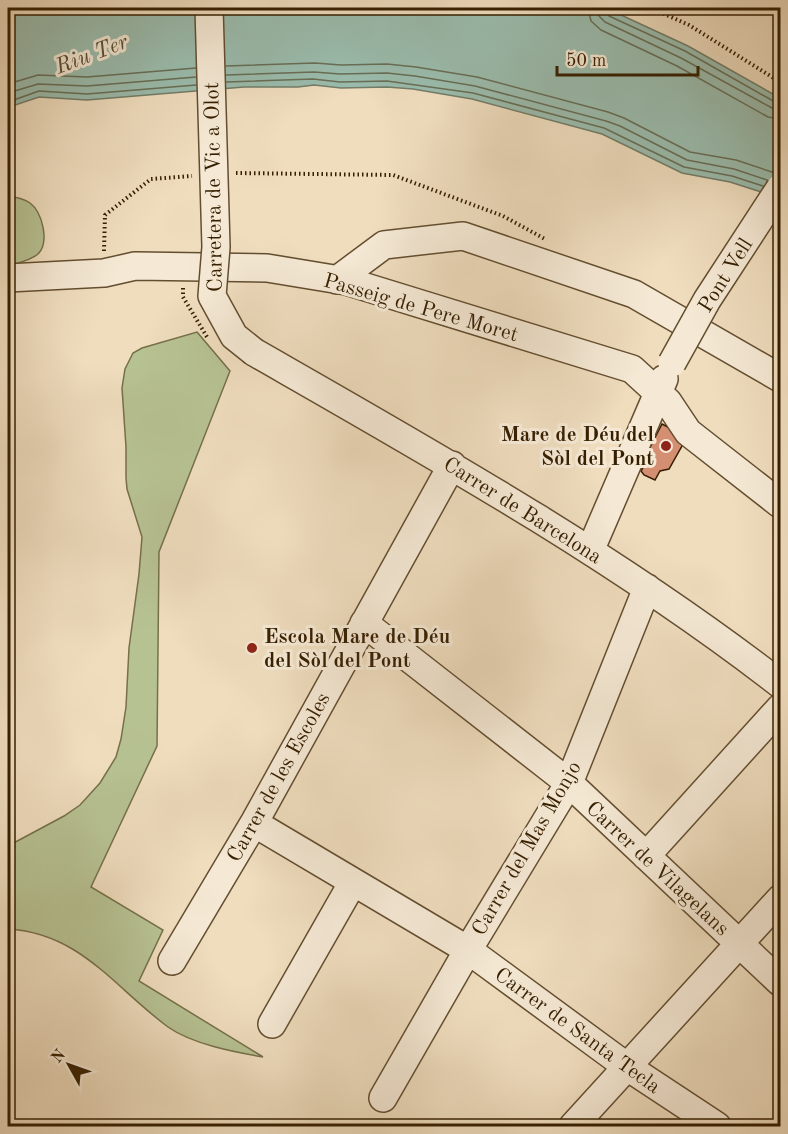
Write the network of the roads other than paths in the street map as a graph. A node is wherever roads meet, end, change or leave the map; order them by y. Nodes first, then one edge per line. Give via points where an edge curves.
1 (209, 8) edge
2 (780, 188) edge
3 (8, 278) edge
4 (337, 280) junction
5 (254, 352) joint
6 (780, 378) edge
7 (658, 392) junction
8 (452, 465) junction
9 (780, 504) edge
10 (590, 551) junction
11 (647, 588) junction
12 (364, 623) junction
13 (780, 684) edge
14 (780, 708) edge
15 (568, 783) junction
16 (254, 823) junction
17 (646, 856) junction
18 (353, 882) junction
19 (780, 899) edge
20 (739, 943) junction
21 (468, 950) junction
22 (172, 961) dead end
23 (780, 982) edge
24 (272, 1024) dead end
25 (626, 1066) junction
26 (383, 1098) dead end
27 (573, 1126) edge
28 (717, 1126) edge

1 - 5 street, Carretera de Vic a Olot, bridge via 216,247 212,296 234,336
2 - 7 street, Pont Vell, bridge via 707,300
3 - 4 street, Passeig de Pere Moret via 104,273 135,266 267,268
4 - 6 street via 384,245 463,236 634,294
4 - 7 street, Passeig de Pere Moret via 632,369
5 - 8 street, Carrer de Barcelona
7 - 9 street, Passeig de Pere Moret via 688,432
7 - 10 street, Pont Vell
8 - 10 street, Carrer de Barcelona
8 - 12 street, Carrer de les Escoles
10 - 11 street, Carrer de Barcelona
11 - 13 street, Carrer de Barcelona
11 - 15 street, Carrer del Mas Monjo
12 - 15 street, Carrer de Vilagelans
12 - 16 street, Carrer de les Escoles
14 - 17 street
15 - 17 street, Carrer de Vilagelans
15 - 21 street, Carrer del Mas Monjo
16 - 18 street, Carrer de Santa Tecla
16 - 22 street, Carrer de les Escoles
17 - 20 street, Carrer de Vilagelans
18 - 21 street, Carrer de Santa Tecla
18 - 24 street
19 - 20 street
20 - 23 street, Carrer de Vilagelans
20 - 25 street
21 - 25 street, Carrer de Santa Tecla
21 - 26 street, Carrer del Mas Monjo
25 - 27 street
25 - 28 street, Carrer de Santa Tecla

